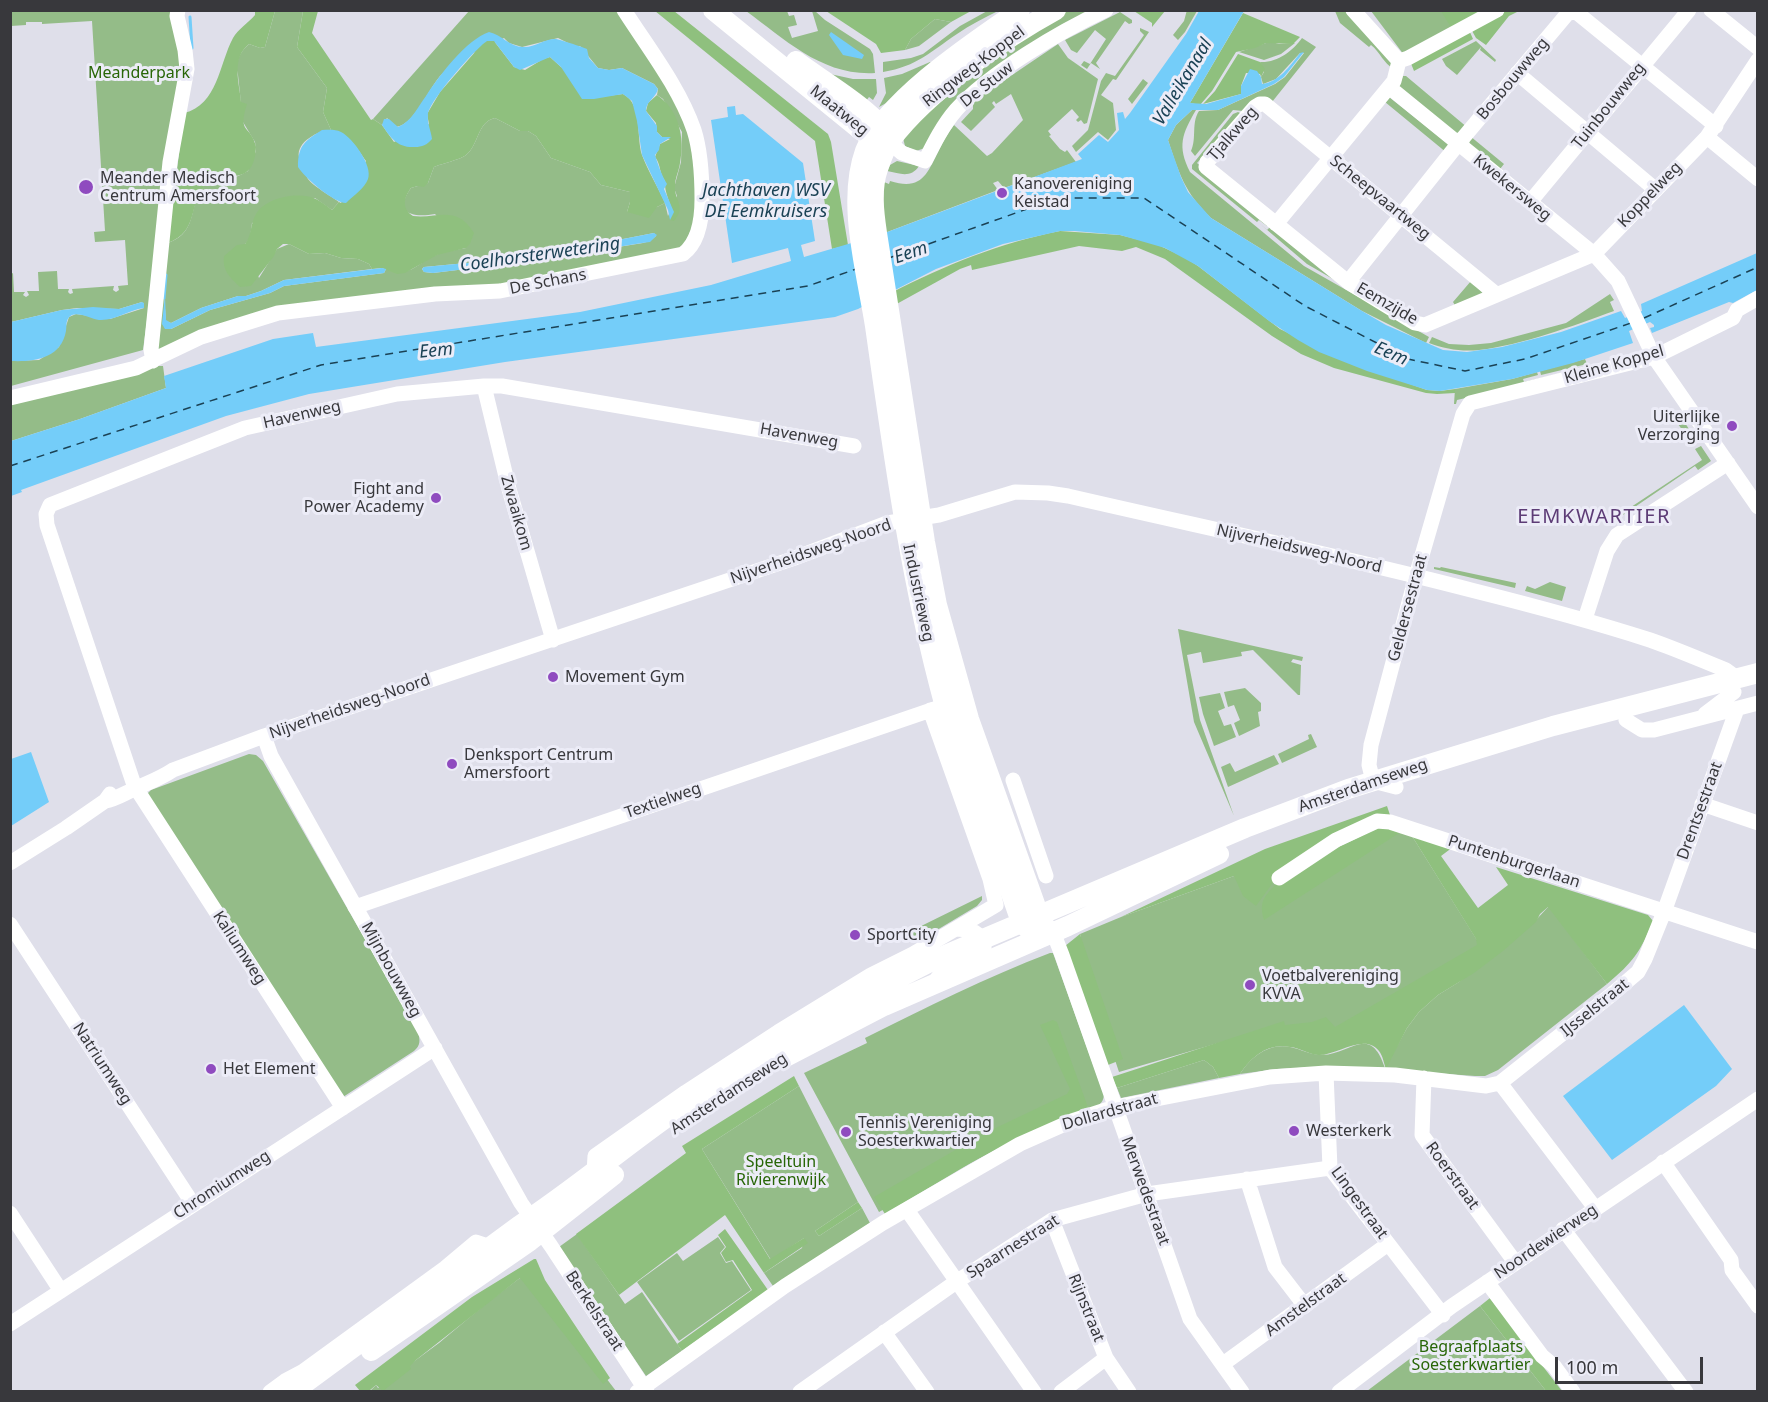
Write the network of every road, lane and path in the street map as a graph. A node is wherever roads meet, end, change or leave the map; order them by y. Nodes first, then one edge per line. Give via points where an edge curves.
1 (178, 10) edge
2 (624, 10) edge
3 (713, 10) edge
4 (730, 10) edge
5 (1020, 10) edge
6 (1056, 10) edge
7 (1106, 10) edge
8 (1353, 10) edge
9 (1497, 10) edge
10 (1689, 10) edge
11 (1711, 10) edge
12 (1758, 48) edge
13 (1758, 60) edge
14 (1399, 61) junction
15 (1642, 65) junction
16 (1517, 73) junction
17 (1389, 87) junction
18 (1262, 103) joint
19 (1711, 131) junction
20 (1587, 133) junction
21 (881, 135) junction
22 (1458, 144) junction
23 (1330, 158) junction
24 (1206, 167) joint
25 (1756, 176) edge
26 (1656, 190) junction
27 (1530, 202) junction
28 (1402, 215) junction
29 (1276, 224) junction
30 (869, 235) joint
31 (1594, 254) junction
32 (1348, 282) junction
33 (1497, 294) junction
34 (1758, 298) edge
35 (1650, 351) junction
36 (153, 361) junction
37 (484, 386) junction
38 (10, 398) edge
39 (1463, 414) joint
40 (854, 446) dead end
41 (1728, 463) junction
42 (1758, 507) edge
43 (912, 520) junction
44 (1415, 580) junction
45 (1585, 619) junction
46 (553, 640) junction
47 (1758, 673) edge
48 (1758, 687) edge
49 (1736, 693) junction
50 (1758, 703) edge
51 (937, 708) junction
52 (969, 719) junction
53 (1626, 720) junction
54 (264, 736) junction
55 (1373, 781) junction
56 (134, 785) junction
57 (1396, 787) junction
58 (996, 795) junction
59 (1702, 804) junction
60 (1758, 823) edge
61 (10, 863) edge
62 (1046, 876) dead end
63 (1279, 878) dead end
64 (996, 905) joint
65 (355, 906) junction
66 (1664, 912) junction
67 (10, 924) edge
68 (1036, 925) junction
69 (956, 929) junction
70 (981, 938) junction
71 (1758, 942) edge
72 (933, 984) junction
73 (435, 1048) junction
74 (1326, 1073) junction
75 (1424, 1078) junction
76 (1500, 1083) junction
77 (1756, 1103) edge
78 (1115, 1107) junction
79 (343, 1108) junction
80 (1663, 1162) junction
81 (1330, 1167) junction
82 (594, 1173) junction
83 (1247, 1179) junction
84 (1147, 1194) junction
85 (193, 1204) junction
86 (1595, 1208) junction
87 (907, 1210) junction
88 (10, 1213) edge
89 (531, 1218) junction
90 (1052, 1220) junction
91 (1563, 1229) junction
92 (1388, 1244) junction
93 (491, 1247) junction
94 (1515, 1262) junction
95 (956, 1282) junction
96 (1487, 1282) junction
97 (61, 1291) junction
98 (1305, 1306) junction
99 (1758, 1306) edge
100 (1443, 1315) junction
101 (10, 1324) edge
102 (884, 1332) junction
103 (1106, 1358) junction
104 (1222, 1364) junction
105 (642, 1390) edge
106 (804, 1390) edge
107 (270, 1392) edge
108 (293, 1392) edge
109 (316, 1392) edge
110 (927, 1392) edge
111 (1034, 1392) edge
112 (1061, 1392) edge
113 (1130, 1392) edge
114 (1242, 1392) edge
115 (1339, 1392) edge
116 (1573, 1392) edge
117 (1686, 1392) edge

1 - 36 street via 187,69 170,162
2 - 36 street, De Schans via 673,87 694,132 699,153 702,217 692,244 683,254 500,291 435,294 278,313 201,337
3 - 21 main road, Maatweg
4 - 21 main road, Maatweg
5 - 21 main road, Ringweg-Koppel via 950,60 902,102
6 - 21 main road, Ringweg-Koppel via 1019,32 912,116
7 - 21 street, De Stuw via 1039,47 968,98 945,124 925,161 902,153
8 - 14 street
9 - 14 street
10 - 15 street, Tuinbouwweg
11 - 12 street
13 - 19 street, Koppelweg
14 - 17 street via 1395,80
15 - 16 street, Bosbouwweg via 1576,12 1568,13
15 - 19 street
15 - 20 street, Tuinbouwweg
16 - 20 street
16 - 22 street, Bosbouwweg
17 - 22 street, Kwekersweg
17 - 23 street
18 - 23 street, Scheepvaartweg
18 - 24 street, Tjalkweg
19 - 25 street
19 - 26 street, Koppelweg
20 - 26 street
20 - 27 street, Tuinbouwweg
21 - 30 main road, Ringweg-Koppel
22 - 27 street, Kwekersweg
22 - 28 street, Bosbouwweg
23 - 28 street, Scheepvaartweg
23 - 29 street
24 - 29 street, Eemzijde
26 - 31 street, Koppelweg
27 - 31 street, Kwekersweg
28 - 32 street, Bosbouwweg
28 - 33 street, Scheepvaartweg
29 - 32 street, Eemzijde
30 - 43 main road, Industrieweg
31 - 33 street, Eemzijde
31 - 35 street, Kwekersweg via 1628,298
32 - 33 street, Eemzijde via 1421,325
34 - 35 street, Kleine Koppel via 1737,310 1733,318
35 - 39 street, Kleine Koppel via 1470,403
35 - 41 street, Kwekersweg
36 - 38 street
37 - 40 street, Havenweg
37 - 46 street, Zwaaikom via 504,472
37 - 56 street, Havenweg via 397,394 244,428 50,505 47,525
39 - 44 street, Geldersestraat
41 - 42 street, Kwekersweg
41 - 45 street via 1617,535 1607,551
43 - 44 street, Nijverheidsweg-Noord via 1015,492 1048,493 1312,550
43 - 46 street, Nijverheidsweg-Noord via 887,523
43 - 51 main road, Industrieweg
43 - 52 main road, Industrieweg
44 - 45 street, Nijverheidsweg-Noord
44 - 55 street, Geldersestraat via 1371,745 1369,765
45 - 49 street, Nijverheidsweg-Noord via 1726,670
46 - 54 street, Nijverheidsweg-Noord
47 - 49 main road, Amsterdamseweg
48 - 49 main road, Amsterdamseweg
49 - 50 street, Amsterdamseweg
49 - 53 main road, Amsterdamseweg
49 - 53 street, Amsterdamseweg via 1698,719 1654,730 1636,728
49 - 55 main road, Amsterdamseweg via 1554,726
49 - 59 street, Drentsestraat
51 - 52 street via 956,709
51 - 64 street, Industrieweg
51 - 65 street, Textielweg
51 - 68 main road, Industrieweg
52 - 58 main road, Industrieweg
53 - 57 main road, Amsterdamseweg
54 - 56 street, Nijverheidsweg-Noord via 173,770 160,779
54 - 65 street, Mijnbouwweg via 271,756
55 - 57 street
55 - 68 main road, Amsterdamseweg via 1264,820
56 - 61 street, Nijverheidsweg-Noord
56 - 79 street, Kaliumweg
57 - 68 main road, Amsterdamseweg via 1342,804
58 - 62 street via 1015,784
58 - 68 main road, Industrieweg
59 - 60 street
59 - 66 street, Drentsestraat
63 - 66 street, Puntenburgerlaan via 1336,840 1377,821
64 - 69 street, Amsterdamseweg
65 - 73 street, Mijnbouwweg
66 - 71 street, Puntenburgerlaan
66 - 76 street, IJsselstraat via 1638,972
67 - 85 street, Natriumweg
68 - 70 main road, Amsterdamseweg
68 - 72 main road, Amsterdamseweg via 1014,949
68 - 78 street, Merwedestraat
69 - 70 street via 973,930
69 - 82 street, Amsterdamseweg via 871,975 678,1098 595,1156
70 - 72 street, Amsterdamseweg via 984,947 945,968
70 - 82 main road, Amsterdamseweg via 888,983 784,1042 670,1116
72 - 89 main road, Amsterdamseweg via 823,1036
73 - 79 street, Chromiumweg
73 - 89 street, Mijnbouwweg
74 - 75 street, Dollardstraat
74 - 78 street, Dollardstraat via 1269,1077
74 - 81 street, Lingestraat
75 - 76 street, Dollardstraat via 1486,1086
75 - 94 street, Roerstraat via 1422,1135
76 - 86 street
77 - 80 street, Noordewierweg
78 - 84 street, Merwedestraat
78 - 87 street, Dollardstraat via 1043,1132
79 - 85 street, Chromiumweg
80 - 86 street, Noordewierweg
80 - 99 street
81 - 83 street, Spaarnestraat
81 - 92 street, Lingestraat
82 - 89 main road, Amsterdamseweg
83 - 84 street, Spaarnestraat
83 - 98 street via 1275,1267
84 - 90 street, Spaarnestraat
84 - 104 street, Merwedestraat via 1190,1319
85 - 97 street, Chromiumweg
86 - 91 street, Noordewierweg
87 - 95 street
87 - 105 street, Dollardstraat via 801,1275
88 - 97 street
89 - 93 main road, Amsterdamseweg
89 - 105 street, Berkelstraat
89 - 109 main road, Amsterdamseweg
90 - 95 street, Spaarnestraat
90 - 103 street, Rijnstraat
91 - 94 street, Noordewierweg
91 - 117 street
92 - 98 street, Amstelstraat
92 - 100 street, Lingestraat
93 - 107 street, Amsterdamseweg via 476,1242
93 - 108 main road, Amsterdamseweg
94 - 96 street, Noordewierweg
95 - 102 street, Spaarnestraat
95 - 111 street
96 - 100 street, Noordewierweg
96 - 116 street
97 - 101 street, Chromiumweg
98 - 104 street, Amstelstraat
100 - 115 street, Noordewierweg
102 - 106 street, Spaarnestraat
102 - 110 street
103 - 112 street
103 - 113 street, Rijnstraat
104 - 114 street, Merwedestraat

